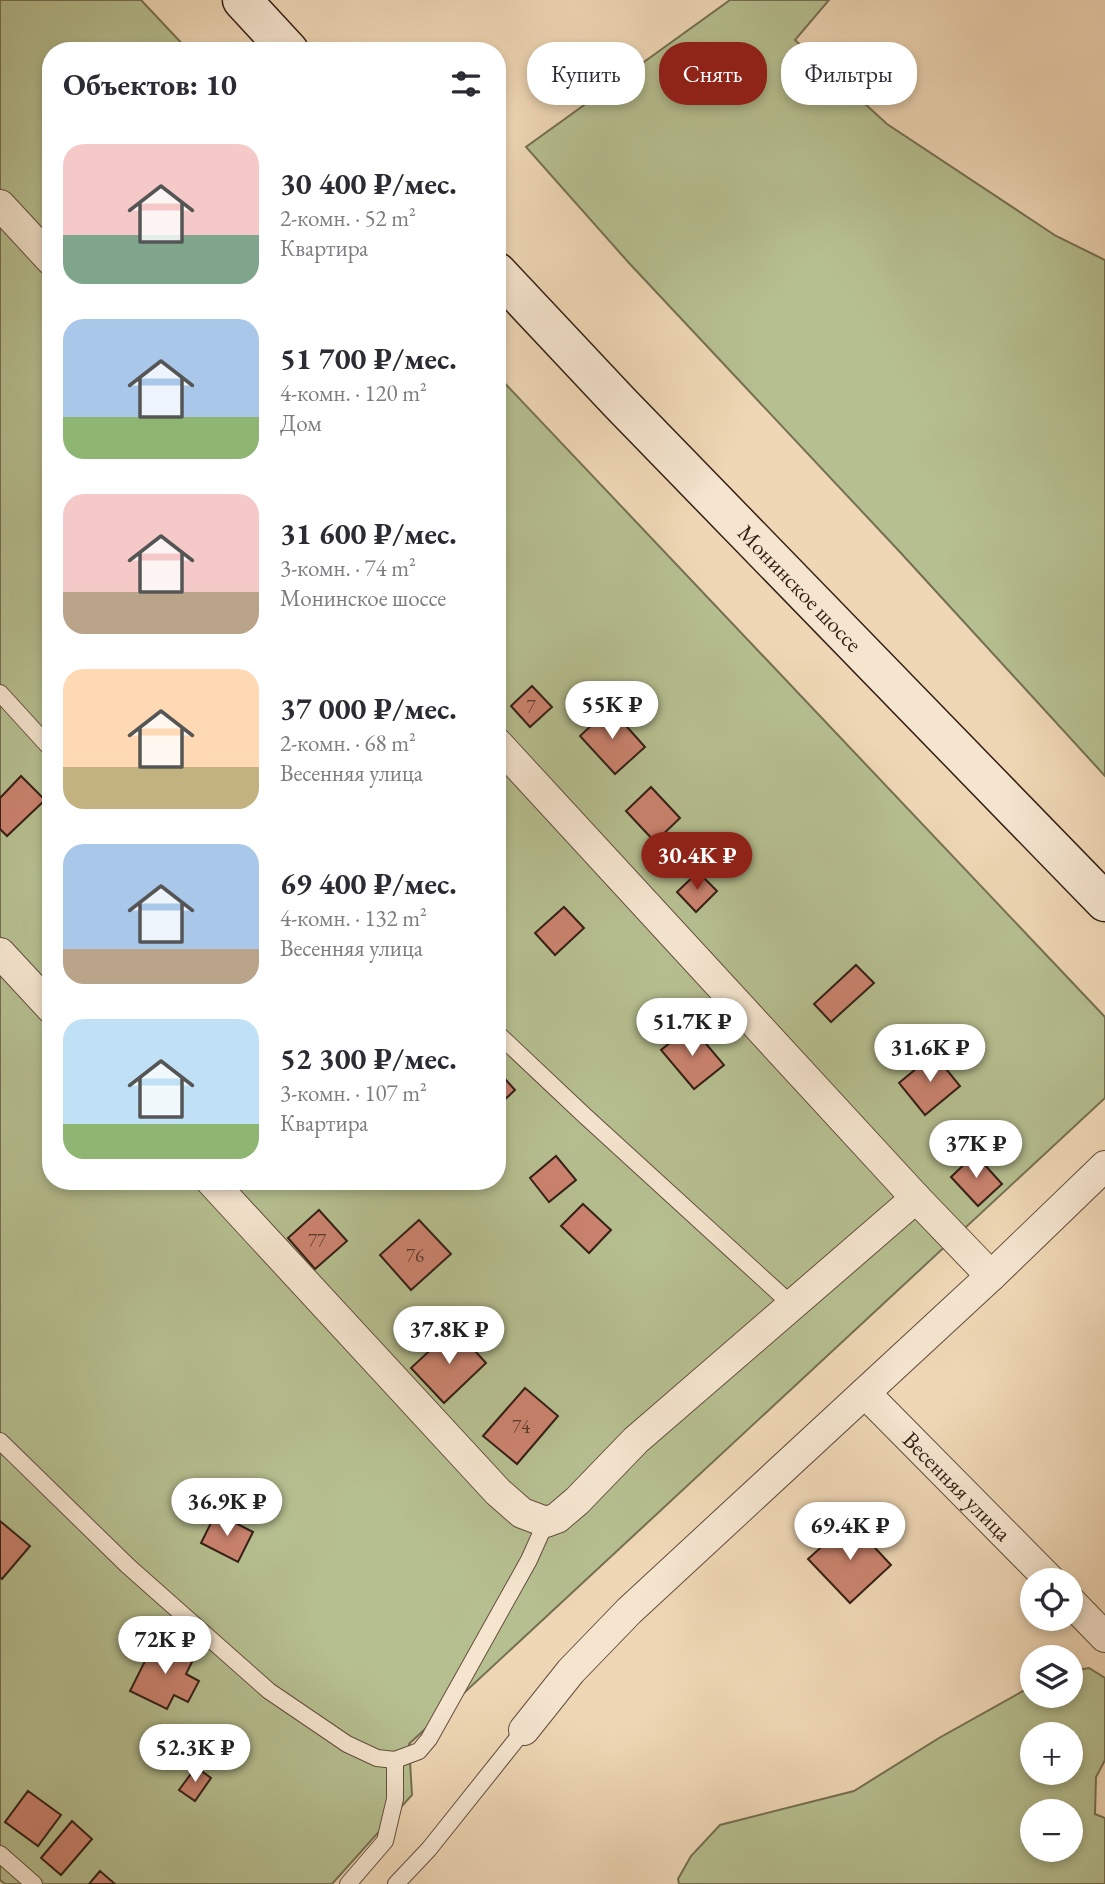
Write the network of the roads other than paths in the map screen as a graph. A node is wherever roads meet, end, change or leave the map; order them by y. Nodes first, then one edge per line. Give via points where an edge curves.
1 (242, 0) edge
2 (281, 42) edge
3 (0, 205) edge
4 (42, 250) edge
5 (506, 282) edge
6 (0, 693) edge
7 (42, 739) edge
8 (506, 753) edge
9 (1105, 902) edge
10 (0, 953) edge
11 (42, 998) edge
12 (506, 1041) edge
13 (1105, 1166) edge
14 (219, 1190) edge
15 (916, 1198) junction
16 (991, 1276) junction
17 (792, 1305) junction
18 (865, 1393) junction
19 (0, 1441) edge
20 (546, 1522) junction
21 (1037, 1568) edge
22 (1083, 1614) edge
23 (1105, 1637) edge
24 (524, 1730) joint
25 (395, 1760) junction
26 (0, 1854) edge
27 (34, 1884) edge
28 (348, 1884) edge
29 (396, 1884) edge

1 - 2 main road
3 - 4 street
5 - 9 main road, Монинское шоссе
6 - 7 lane
8 - 15 street
10 - 11 street
12 - 17 lane
13 - 16 street
14 - 20 street via 498,1492 522,1513
15 - 16 street
15 - 17 street
16 - 18 street
17 - 20 street via 636,1440 577,1501
18 - 21 street, Весенняя улица
18 - 24 street via 629,1611 571,1671
19 - 25 lane via 128,1566 269,1691 347,1745
20 - 25 lane via 429,1739 419,1751
22 - 23 street
24 - 29 lane
25 - 28 lane via 396,1799 385,1840
26 - 27 lane

